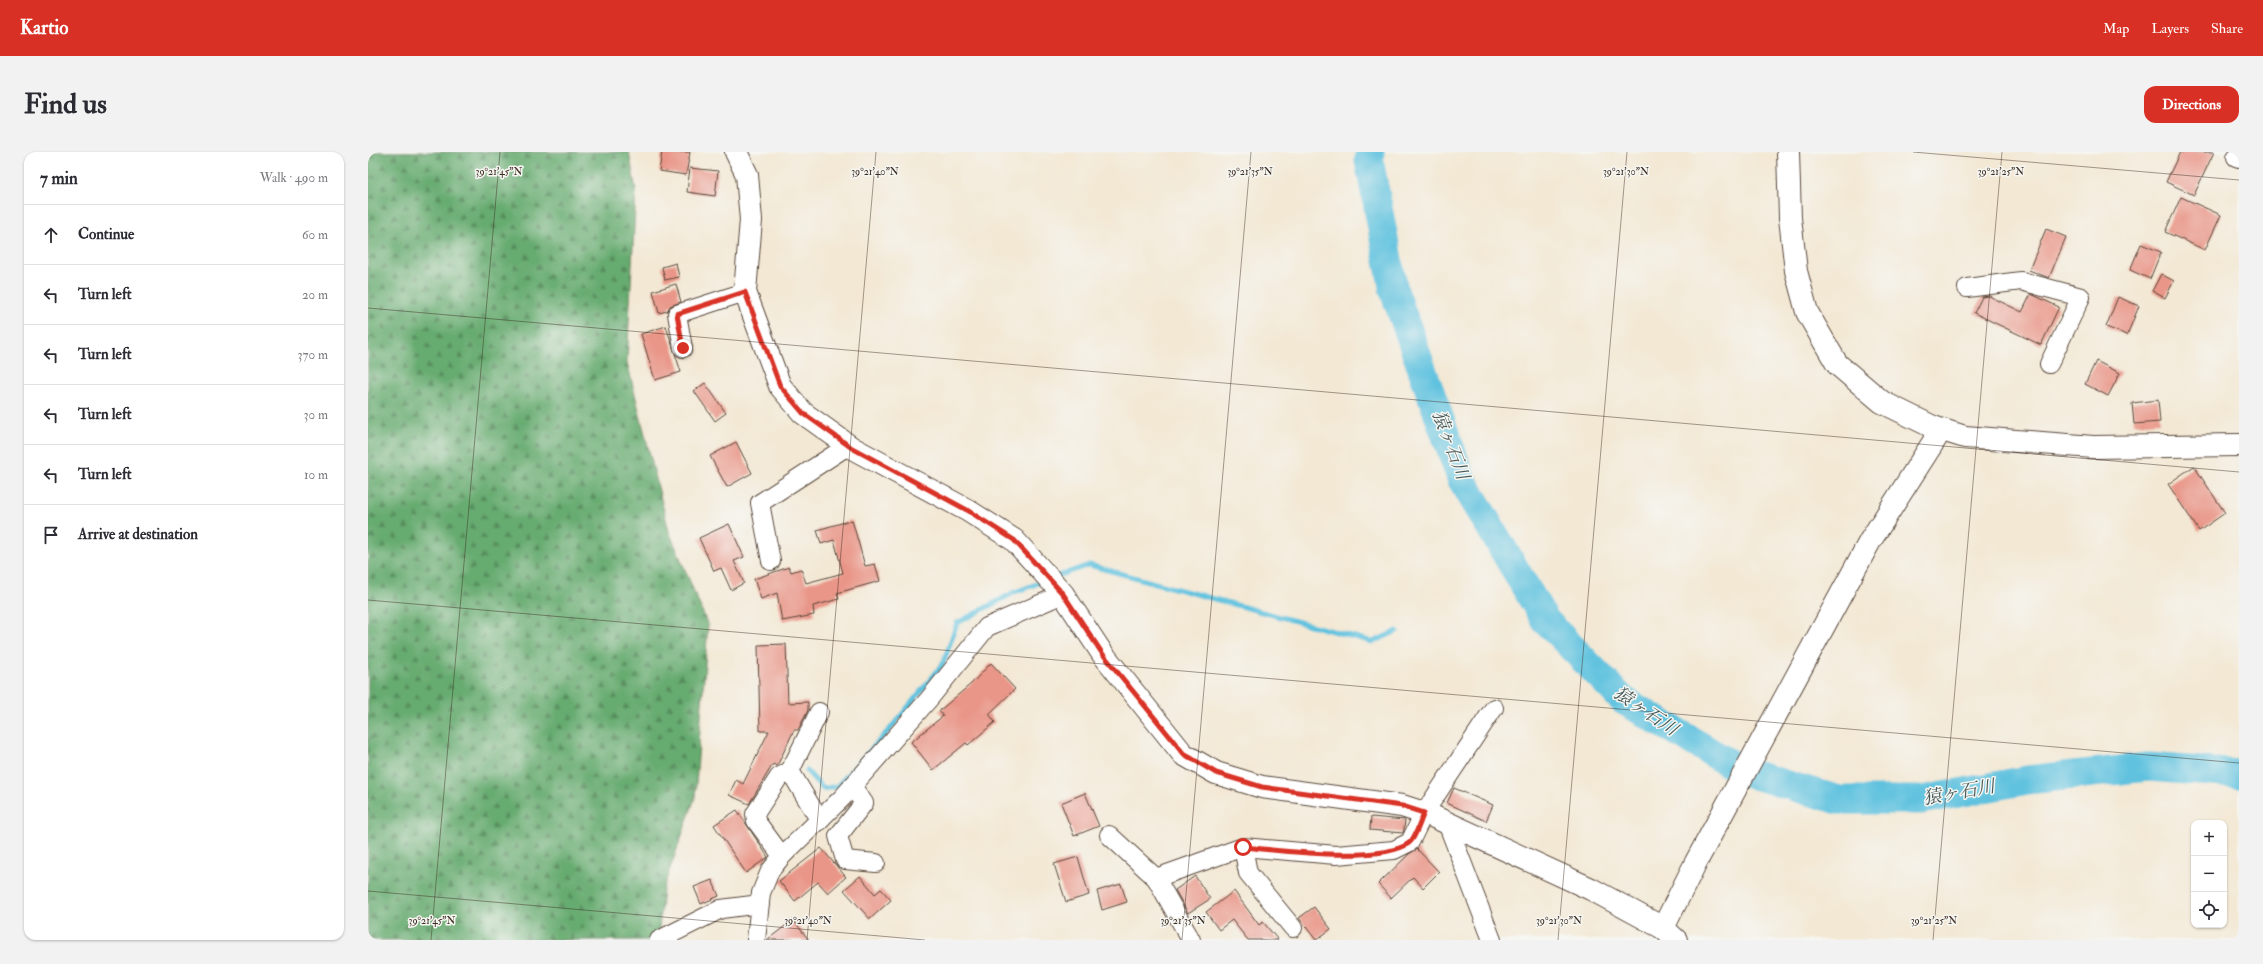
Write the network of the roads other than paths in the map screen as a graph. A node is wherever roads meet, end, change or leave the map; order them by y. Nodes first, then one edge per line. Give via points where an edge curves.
1 (736, 152) edge
2 (1788, 152) edge
3 (1967, 288) dead end
4 (745, 292) junction
5 (683, 348) dead end
6 (2049, 364) dead end
7 (1933, 427) junction
8 (849, 445) junction
9 (2239, 445) edge
10 (771, 561) dead end
11 (1063, 594) junction
12 (1494, 708) dead end
13 (819, 712) dead end
14 (790, 771) junction
15 (852, 786) junction
16 (1424, 813) junction
17 (820, 820) junction
18 (1447, 823) junction
19 (1109, 835) dead end
20 (1243, 847) junction
21 (782, 856) junction
22 (876, 863) dead end
23 (1156, 878) junction
24 (760, 904) junction
25 (1293, 928) dead end
26 (1665, 936) edge
27 (659, 940) edge
28 (756, 940) edge
29 (1191, 940) edge
30 (1492, 940) edge

1 - 4 street via 747,175 751,220
2 - 7 street via 1790,218 1796,271 1807,312 1837,364 1882,402
3 - 6 street via 2021,281 2081,297
4 - 5 street via 677,314
4 - 8 street via 780,386 803,413
7 - 9 street via 1965,437 2093,447
7 - 26 street via 1936,438 1870,541 1696,862
8 - 10 street via 760,503
8 - 11 street via 967,510 1014,540
11 - 15 street via 987,627 929,699
11 - 16 street via 1102,653 1184,754 1216,773 1262,787 1402,806
12 - 16 street
13 - 14 street
14 - 17 street
14 - 21 street via 779,777 755,814 756,821
15 - 17 street
15 - 22 street via 864,803 838,836 845,860
16 - 18 street
16 - 20 street via 1410,842 1394,850 1336,855
17 - 21 street
18 - 26 street via 1591,889
18 - 30 street
19 - 23 street
20 - 23 street
20 - 25 street via 1248,873
21 - 24 street via 770,872 761,893
23 - 29 street
24 - 27 street via 721,909
24 - 28 street

